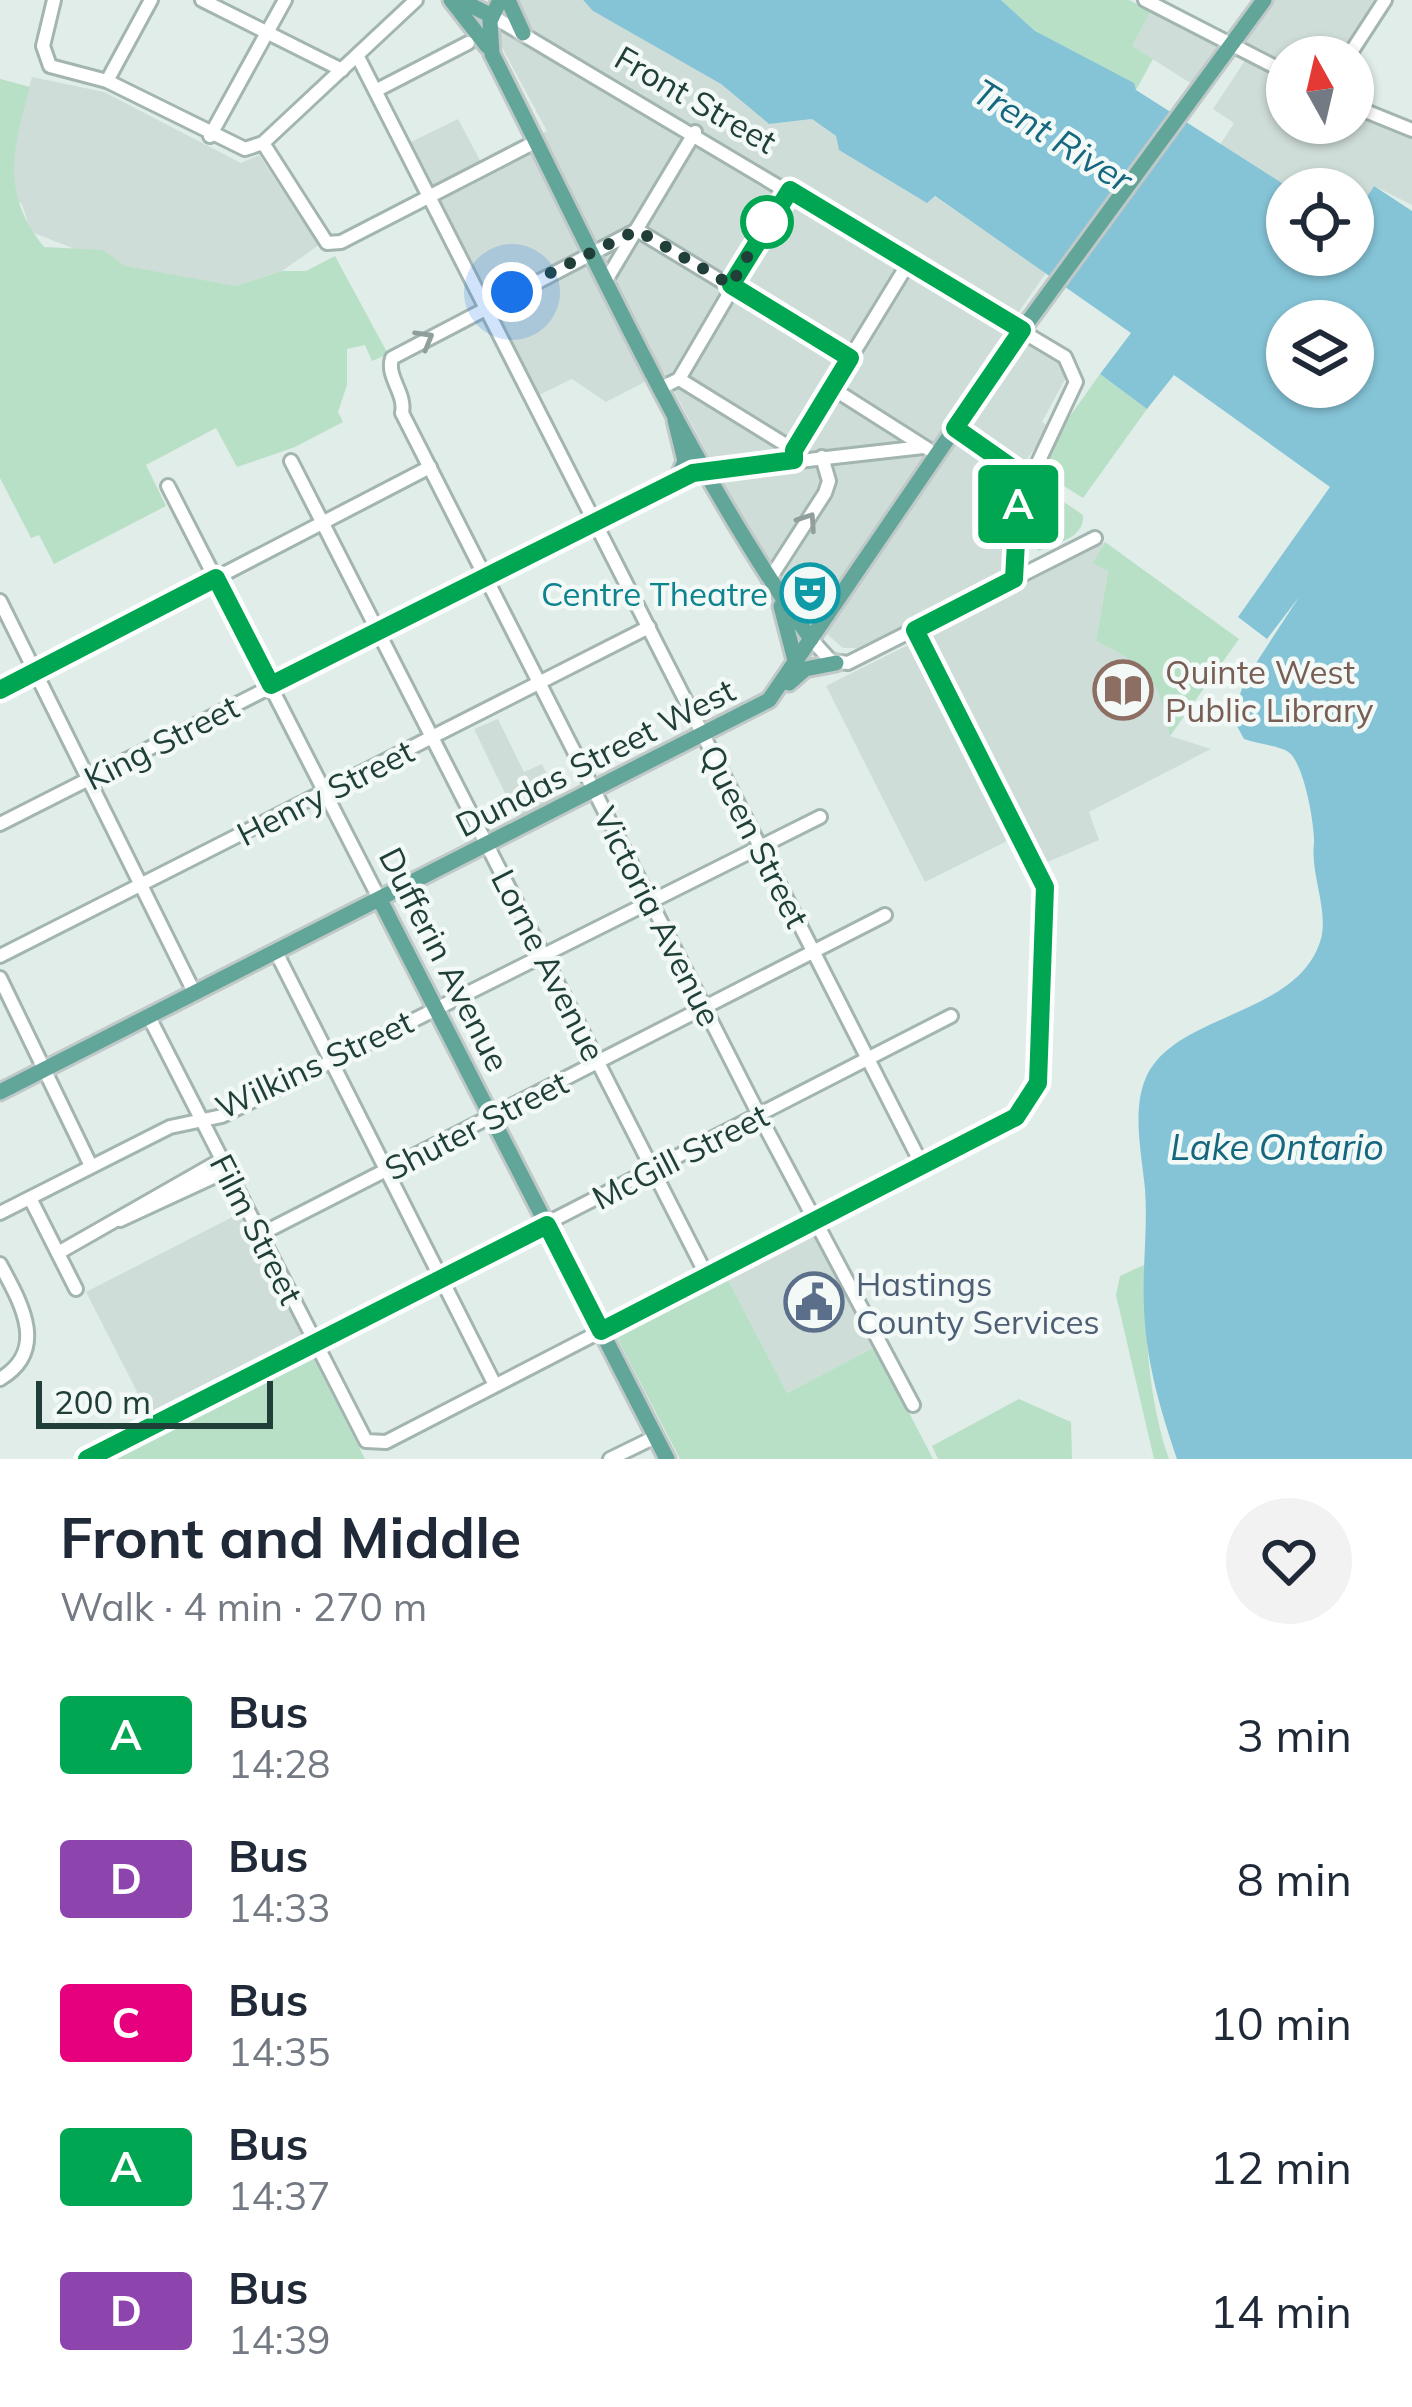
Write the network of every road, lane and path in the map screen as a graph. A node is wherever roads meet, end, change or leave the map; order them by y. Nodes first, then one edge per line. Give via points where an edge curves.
1 (54, 0) edge
2 (151, 0) edge
3 (202, 0) edge
4 (285, 0) edge
5 (416, 0) edge
6 (459, 0) edge
7 (1145, 0) edge
8 (1264, 0) edge
9 (1384, 0) edge
10 (500, 5) edge
11 (267, 32) junction
12 (523, 33) joint
13 (1361, 36) edge
14 (469, 43) dead end
15 (1233, 46) junction
16 (492, 54) junction
17 (358, 57) junction
18 (1266, 62) edge
19 (342, 70) junction
20 (107, 81) junction
21 (379, 89) junction
22 (1374, 115) edge
23 (1412, 130) edge
24 (695, 132) junction
25 (210, 136) junction
26 (537, 141) junction
27 (263, 143) junction
28 (790, 190) junction
29 (431, 195) junction
30 (637, 230) junction
31 (595, 251) junction
32 (909, 262) junction
33 (608, 277) junction
34 (731, 285) junction
35 (486, 304) junction
36 (1022, 330) junction
37 (850, 358) junction
38 (671, 383) junction
39 (832, 388) junction
40 (673, 405) junction
41 (955, 428) junction
42 (930, 450) junction
43 (794, 455) junction
44 (822, 457) junction
45 (292, 461) dead end
46 (430, 466) junction
47 (707, 471) junction
48 (1028, 479) junction
49 (677, 480) junction
50 (169, 486) dead end
51 (596, 520) junction
52 (323, 522) junction
53 (1095, 538) dead end
54 (1015, 543) junction
55 (1031, 571) junction
56 (486, 575) junction
57 (216, 578) junction
58 (1014, 579) junction
59 (772, 586) junction
60 (0, 601) edge
61 (649, 627) junction
62 (915, 630) junction
63 (378, 631) junction
64 (811, 639) junction
65 (836, 663) junction
66 (796, 664) junction
67 (35, 671) junction
68 (540, 682) junction
69 (271, 685) junction
70 (0, 690) edge
71 (777, 692) junction
72 (433, 737) junction
73 (704, 737) junction
74 (88, 779) junction
75 (594, 792) junction
76 (326, 793) junction
77 (820, 817) dead end
78 (0, 824) edge
79 (759, 845) junction
80 (488, 846) junction
81 (141, 886) junction
82 (380, 900) junction
83 (649, 900) junction
84 (885, 915) dead end
85 (813, 952) junction
86 (278, 954) junction
87 (544, 954) junction
88 (0, 956) edge
89 (0, 979) edge
90 (195, 994) junction
91 (435, 1006) junction
92 (705, 1006) junction
93 (951, 1016) dead end
94 (149, 1017) junction
95 (867, 1060) junction
96 (330, 1061) junction
97 (599, 1063) junction
98 (44, 1070) junction
99 (0, 1092) edge
100 (759, 1115) junction
101 (200, 1117) junction
102 (492, 1118) junction
103 (91, 1166) junction
104 (224, 1166) junction
105 (922, 1167) junction
106 (653, 1169) junction
107 (386, 1171) junction
108 (30, 1198) junction
109 (0, 1213) edge
110 (816, 1221) junction
111 (547, 1225) junction
112 (259, 1234) junction
113 (58, 1253) junction
114 (0, 1264) edge
115 (707, 1276) junction
116 (441, 1278) junction
117 (76, 1289) dead end
118 (601, 1331) junction
119 (316, 1342) junction
120 (0, 1379) edge
121 (495, 1385) junction
122 (913, 1405) dead end
123 (655, 1437) junction
124 (95, 1457) edge
125 (610, 1459) edge
126 (667, 1459) edge

1 - 20 street via 45,59 59,71
2 - 20 street
3 - 11 street
4 - 11 street
5 - 17 street
6 - 10 main road
6 - 16 main road
7 - 15 street
8 - 15 main road, Dundas Street West
9 - 13 street
10 - 12 main road
10 - 16 main road
11 - 19 street
11 - 25 street
12 - 24 street, Front Street
14 - 21 street
15 - 18 street
15 - 36 main road, Dundas Street West
16 - 26 main road
17 - 19 street
17 - 21 street, Queen Street
19 - 27 street
20 - 25 street
21 - 29 street, Queen Street
22 - 23 street
24 - 28 street, Front Street
24 - 30 street
25 - 27 street via 245,149
26 - 29 street
26 - 31 main road
27 - 29 street via 326,244
28 - 32 street, Front Street
28 - 34 street
29 - 35 street, Queen Street
30 - 31 street
30 - 33 street
30 - 34 street
31 - 33 main road
31 - 35 street
32 - 36 street, Front Street
32 - 37 street
33 - 38 main road
34 - 37 street
34 - 38 street
46 -> 35 street, Victoria Avenue via 402,413 392,358
35 - 51 street, Queen Street
36 - 41 main road, Dundas Street West
36 - 48 street, Front Street via 1065,357 1076,382
37 - 39 street
38 - 40 main road
38 - 43 street
39 - 42 street
39 - 43 street
40 - 47 main road
40 - 49 main road via 685,461
41 - 42 main road, Dundas Street West
41 - 48 street
42 - 44 street, King Street
42 - 64 main road, Dundas Street West
43 - 44 street, King Street
43 - 47 street, King Street
59 -> 44 street via 825,493
45 - 52 street, Lorne Avenue
46 - 52 street
46 - 56 street, Victoria Avenue
47 - 49 street, King Street
47 - 59 main road
48 - 54 street
49 - 51 street, King Street
50 - 57 street, Dufferin Avenue
51 - 56 street, King Street
51 - 61 street, Queen Street
52 - 57 street
52 - 63 street, Lorne Avenue
53 - 55 street
54 - 55 street
54 - 58 street
55 - 58 street
56 - 63 street, King Street
56 - 68 street, Victoria Avenue
57 - 67 street
57 - 69 street, Dufferin Avenue
58 - 62 street
59 - 64 main road
59 - 66 main road
60 - 67 street
61 - 68 street, Henry Street
61 - 73 street, Queen Street
62 - 65 street
62 - 105 street via 1045,887 1038,1083 1016,1117
63 - 69 street, King Street
63 - 72 street, Lorne Avenue
64 - 65 street
64 - 66 main road, Dundas Street West
65 - 71 main road via 805,670
66 - 71 main road, Dundas Street West
67 - 70 street
67 - 74 street
68 - 72 street, Henry Street
68 - 75 street, Victoria Avenue
69 - 74 street, King Street
69 - 76 street, Dufferin Avenue
71 - 73 main road, Dundas Street West
72 - 76 street, Henry Street
72 - 80 street, Lorne Avenue
73 - 75 main road, Dundas Street West
73 - 79 street, Queen Street
74 - 78 street, King Street
74 - 81 street
75 - 80 main road, Dundas Street West
75 - 83 street, Victoria Avenue
76 - 81 street, Henry Street
76 - 82 street, Dufferin Avenue
77 - 79 street, Wilkins Street
79 - 83 street, Wilkins Street
79 - 85 street, Queen Street
80 - 82 main road, Dundas Street West
80 - 87 street, Lorne Avenue
81 - 88 street, Henry Street
81 - 90 street
82 - 86 main road, Dundas Street West
82 - 91 main road, Dufferin Avenue
83 - 87 street, Wilkins Street
83 - 92 street, Victoria Avenue
84 - 85 street, Shuter Street
85 - 92 street, Shuter Street
85 - 95 street, Queen Street
86 - 90 main road, Dundas Street West
86 - 96 street
87 - 91 street, Wilkins Street
87 - 97 street, Lorne Avenue
89 - 98 street
90 - 94 main road, Dundas Street West
91 - 96 street, Wilkins Street
91 - 102 main road, Dufferin Avenue
92 - 97 street, Shuter Street
92 - 100 street, Victoria Avenue
93 - 95 street, McGill Street
94 - 98 main road, Dundas Street West
94 - 101 street, Film Street
95 - 100 street, McGill Street
95 - 105 street, Queen Street
96 - 101 street, Wilkins Street via 222,1116
96 - 107 street
97 - 102 street, Shuter Street
97 - 106 street, Lorne Avenue
98 - 99 main road, Dundas Street West
98 - 103 street
100 - 106 street, McGill Street
100 - 110 street, Victoria Avenue
101 - 103 street, Wilkins Street
101 - 104 street, Film Street
102 - 107 street, Shuter Street
102 - 111 main road, Dufferin Avenue
103 - 108 street, Wilkins Street
104 - 112 street, Film Street
104 - 113 street
105 - 110 street
106 - 111 street, McGill Street
106 - 115 street, Lorne Avenue
107 - 112 street, Shuter Street
107 - 116 street
108 - 109 street, Wilkins Street
108 - 113 street
110 - 115 street
110 - 122 street, Victoria Avenue
111 - 116 street, McGill Street
111 - 118 main road, Dufferin Avenue
112 - 119 street, Film Street
113 - 117 street
114 - 120 street via 30,1331 24,1356
115 - 118 street
116 - 119 street, McGill Street
116 - 121 street
118 - 121 street
118 - 123 main road, Dufferin Avenue
119 - 121 street, Film Street via 365,1441 386,1442
119 - 124 street, McGill Street
123 - 125 street
123 - 126 main road, Dufferin Avenue

